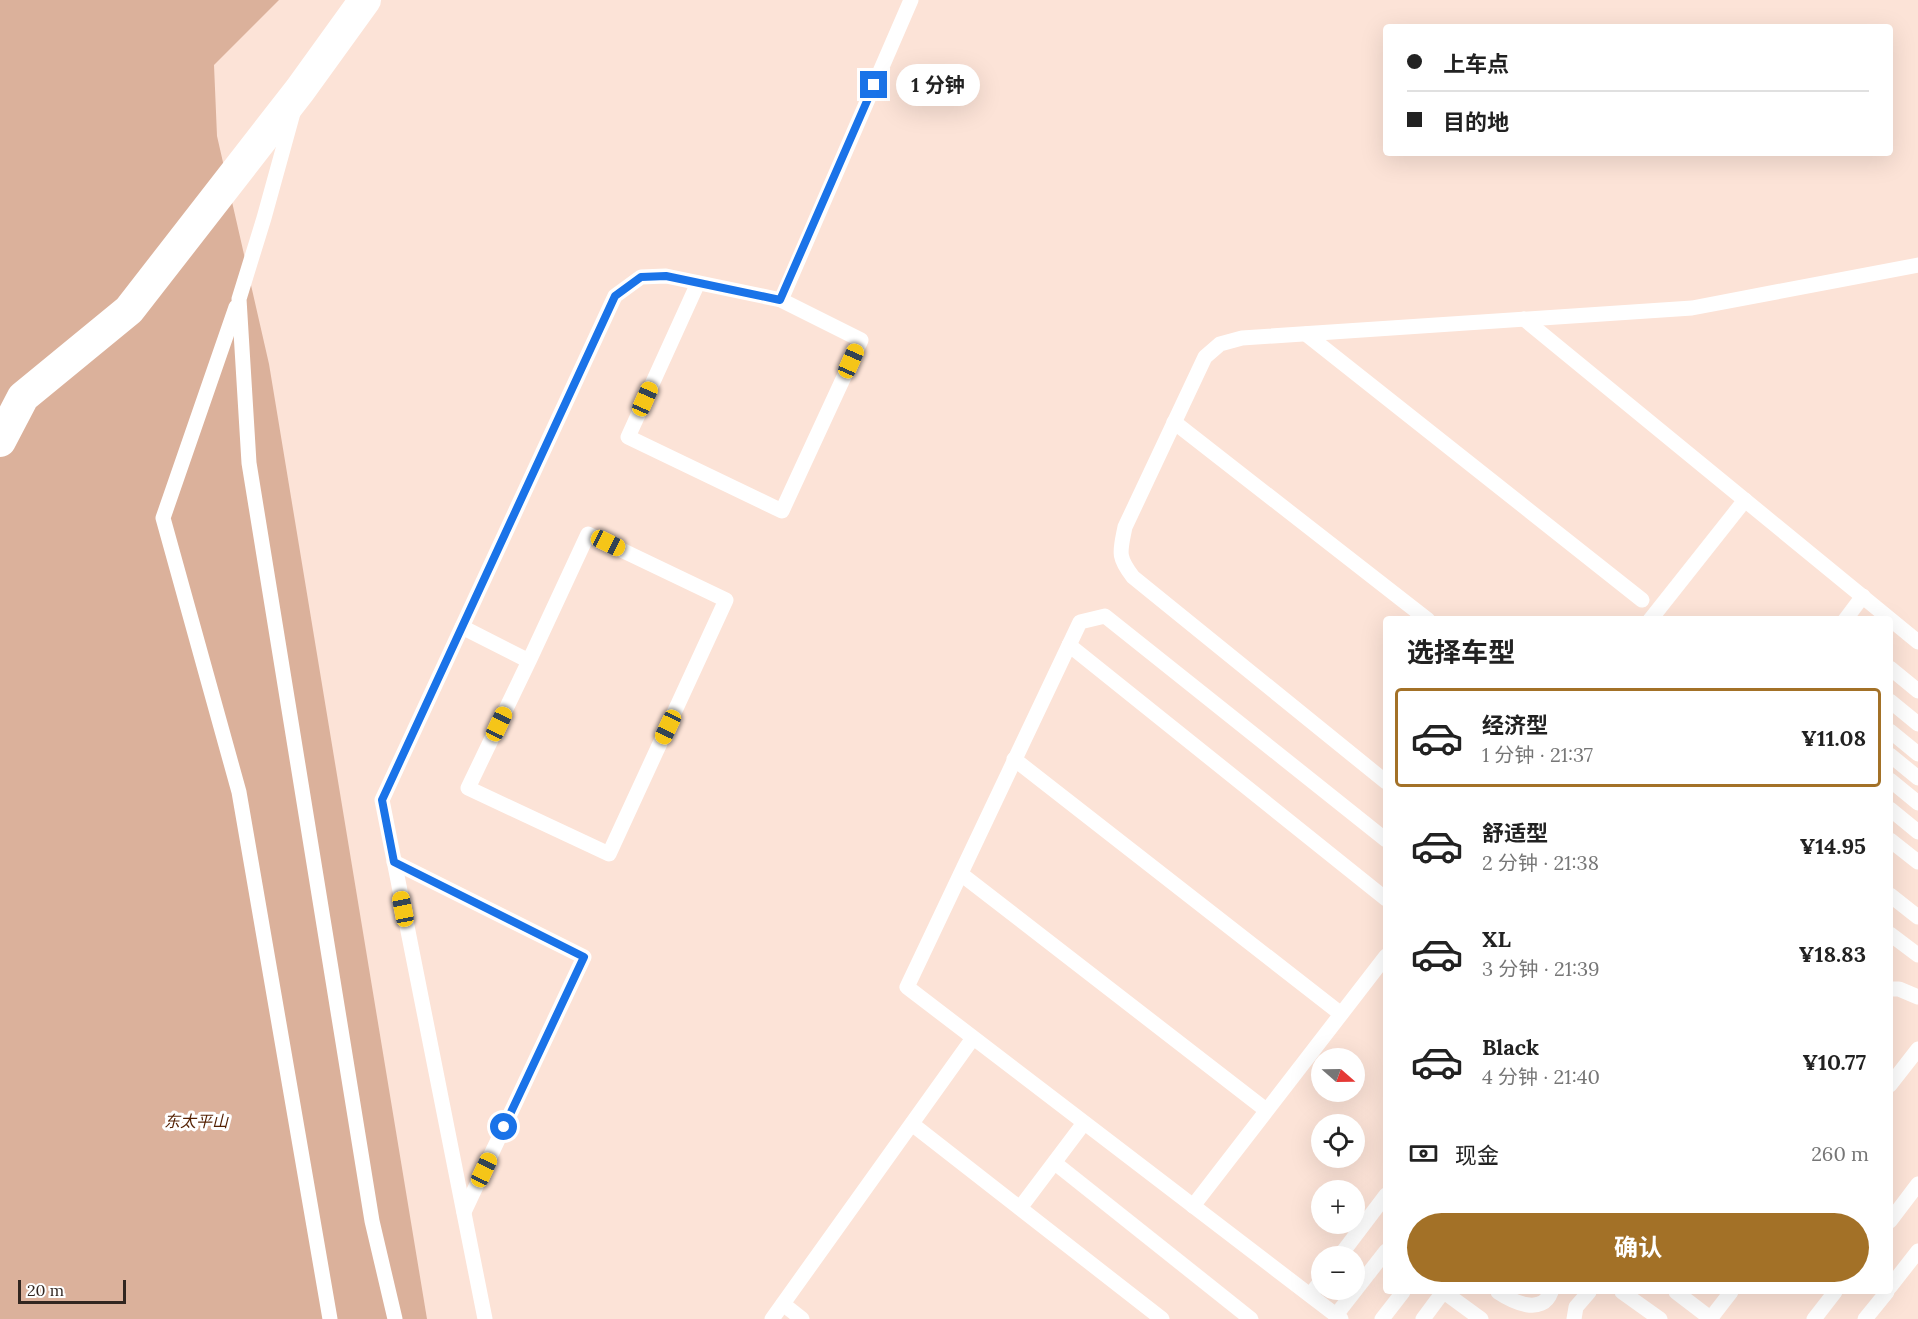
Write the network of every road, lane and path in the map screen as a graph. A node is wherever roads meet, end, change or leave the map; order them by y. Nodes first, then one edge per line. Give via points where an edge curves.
1 (365, 0) edge
2 (911, 0) edge
3 (300, 90) junction
4 (1918, 264) edge
5 (698, 283) junction
6 (239, 299) junction
7 (780, 300) junction
8 (1524, 319) junction
9 (1306, 333) junction
10 (1174, 422) junction
11 (0, 441) edge
12 (1745, 500) junction
13 (1863, 596) junction
14 (1641, 600) dead end
15 (1423, 616) edge
16 (1653, 616) edge
17 (1848, 616) edge
18 (1887, 616) edge
19 (1893, 621) edge
20 (462, 627) junction
21 (1918, 642) edge
22 (1069, 645) junction
23 (529, 661) junction
24 (1893, 670) edge
25 (1918, 691) edge
26 (1893, 703) edge
27 (1918, 724) edge
28 (1893, 733) edge
29 (1918, 754) edge
30 (1893, 757) edge
31 (1014, 759) junction
32 (1918, 778) edge
33 (1383, 780) edge
34 (1893, 782) edge
35 (1918, 803) edge
36 (1893, 811) edge
37 (1918, 832) edge
38 (1383, 838) edge
39 (1893, 842) edge
40 (394, 862) junction
41 (1918, 862) edge
42 (961, 874) junction
43 (1383, 897) edge
44 (1893, 897) edge
45 (1918, 917) edge
46 (1893, 936) edge
47 (1918, 955) edge
48 (1383, 960) edge
49 (1893, 990) edge
50 (1918, 997) edge
51 (1341, 1014) junction
52 (973, 1038) junction
53 (1918, 1049) edge
54 (1893, 1080) edge
55 (1266, 1110) junction
56 (1084, 1123) junction
57 (912, 1124) junction
58 (1055, 1163) junction
59 (1918, 1184) edge
60 (1383, 1199) edge
61 (1193, 1206) junction
62 (1020, 1208) junction
63 (464, 1212) junction
64 (1893, 1217) edge
65 (1347, 1246) edge
66 (1918, 1251) edge
67 (1383, 1255) edge
68 (1893, 1283) edge
69 (1401, 1294) edge
70 (1442, 1294) edge
71 (1447, 1294) edge
72 (1501, 1294) edge
73 (1550, 1294) edge
74 (1587, 1294) edge
75 (1625, 1294) edge
76 (1679, 1294) edge
77 (1725, 1294) edge
78 (1833, 1294) edge
79 (1885, 1294) edge
80 (1310, 1295) joint
81 (783, 1304) junction
82 (1338, 1317) edge
83 (330, 1319) edge
84 (395, 1319) edge
85 (485, 1319) edge
86 (772, 1319) edge
87 (802, 1319) edge
88 (1162, 1319) edge
89 (1251, 1319) edge
90 (1382, 1319) edge
91 (1423, 1319) edge
92 (1481, 1319) edge
93 (1574, 1319) edge
94 (1660, 1319) edge
95 (1710, 1319) edge
96 (1814, 1319) edge
97 (1866, 1319) edge

1 - 3 street
2 - 7 lane
3 - 6 lane
3 - 11 street via 129,310 23,397
4 - 8 lane via 1692,308
5 - 7 lane
5 - 7 lane via 628,437 782,511 861,340
5 - 20 lane via 666,276 641,277 615,296
6 - 83 lane via 163,518 238,792
6 - 84 lane via 251,474 372,1221
8 - 9 lane
8 - 12 lane
9 - 10 lane via 1242,338 1220,344 1205,357
9 - 14 lane
10 - 15 lane
10 - 33 lane via 1125,527 1120,548 1122,562 1133,577
12 - 13 lane
12 - 16 lane
13 - 17 lane
13 - 18 lane
19 - 21 lane
20 - 23 lane
20 - 40 lane via 382,800
22 - 31 lane
22 - 38 lane via 1080,622 1105,616
22 - 43 lane
23 - 23 lane via 468,788 609,854 726,600 588,534
24 - 25 lane
26 - 27 lane
28 - 29 lane
30 - 32 lane
31 - 42 lane
31 - 51 lane
34 - 35 lane
36 - 37 lane
39 - 41 lane
40 - 63 lane
40 - 63 lane via 584,957
42 - 52 lane via 907,987
42 - 55 lane
44 - 45 lane
46 - 47 lane
48 - 51 lane
49 - 50 lane
51 - 55 lane
52 - 56 lane
52 - 57 lane
53 - 54 lane
55 - 61 lane
56 - 58 lane
56 - 61 lane
57 - 62 lane
57 - 81 lane
58 - 62 lane
58 - 89 lane
59 - 64 lane
60 - 65 lane
61 - 80 lane
62 - 88 lane
63 - 85 lane
66 - 68 lane
67 - 82 lane
69 - 90 lane
70 - 91 lane
71 - 92 lane
72 - 73 lane via 1522,1305 1539,1304
74 - 93 lane via 1576,1307
75 - 94 lane
76 - 95 lane
77 - 95 lane
78 - 96 lane
79 - 97 lane
80 - 82 lane
81 - 86 lane
81 - 87 lane

